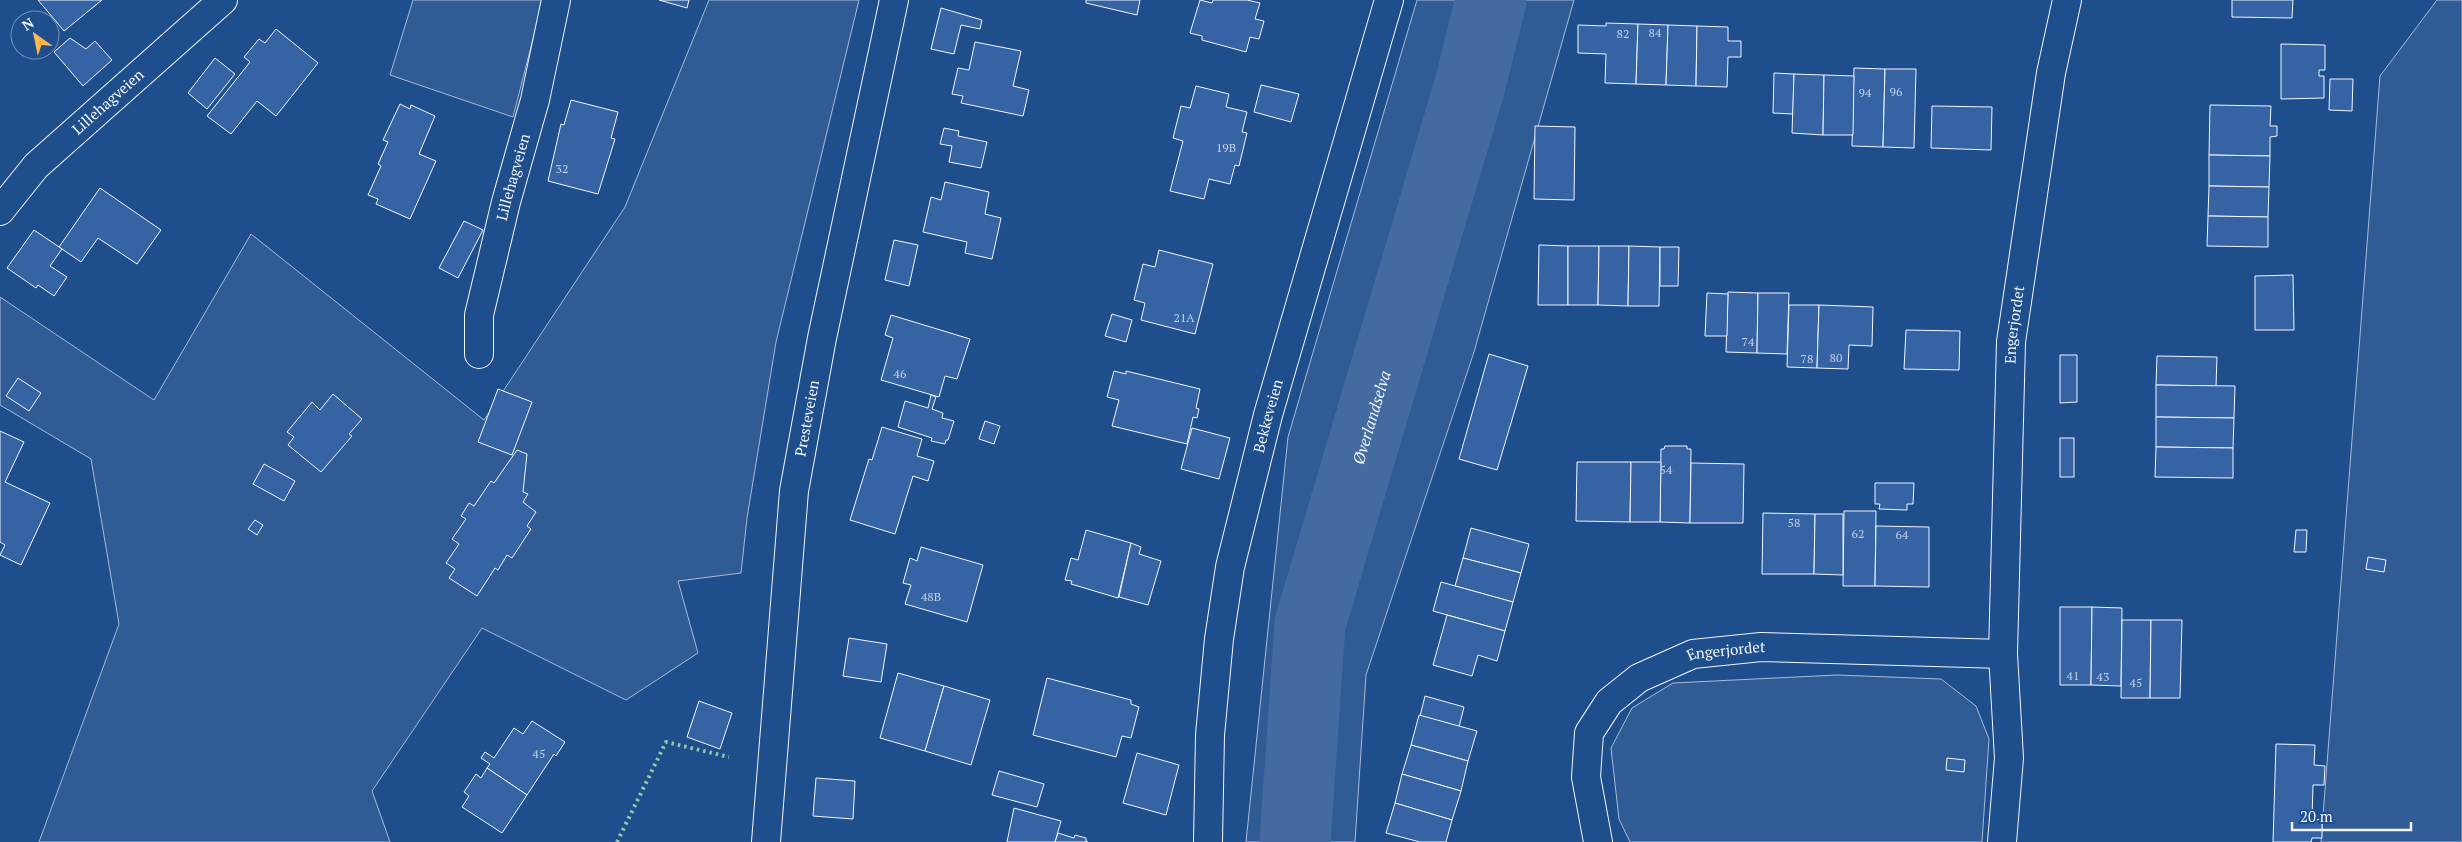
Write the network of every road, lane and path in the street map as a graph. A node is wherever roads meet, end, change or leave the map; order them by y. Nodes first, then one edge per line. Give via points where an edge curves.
1 (223, 0) edge
2 (556, 0) edge
3 (894, 0) edge
4 (1388, 0) edge
5 (2067, 0) edge
6 (0, 210) edge
7 (479, 354) dead end
8 (2002, 654) junction
9 (766, 842) edge
10 (1208, 842) edge
11 (1598, 842) edge
12 (2002, 842) edge

1 - 6 street, Lillehagveien via 36,166
2 - 7 street, Lillehagveien via 535,100 479,315
3 - 9 street, Presteveien via 822,338 794,491
4 - 10 street, Bekkeveien via 1268,415 1230,568 1210,735
5 - 8 street, Engerjordet via 2051,74 2011,342
8 - 11 street, Engerjordet via 1761,647 1693,654 1639,678 1609,702 1589,733 1586,777
8 - 12 street, Engerjordet via 2009,758

